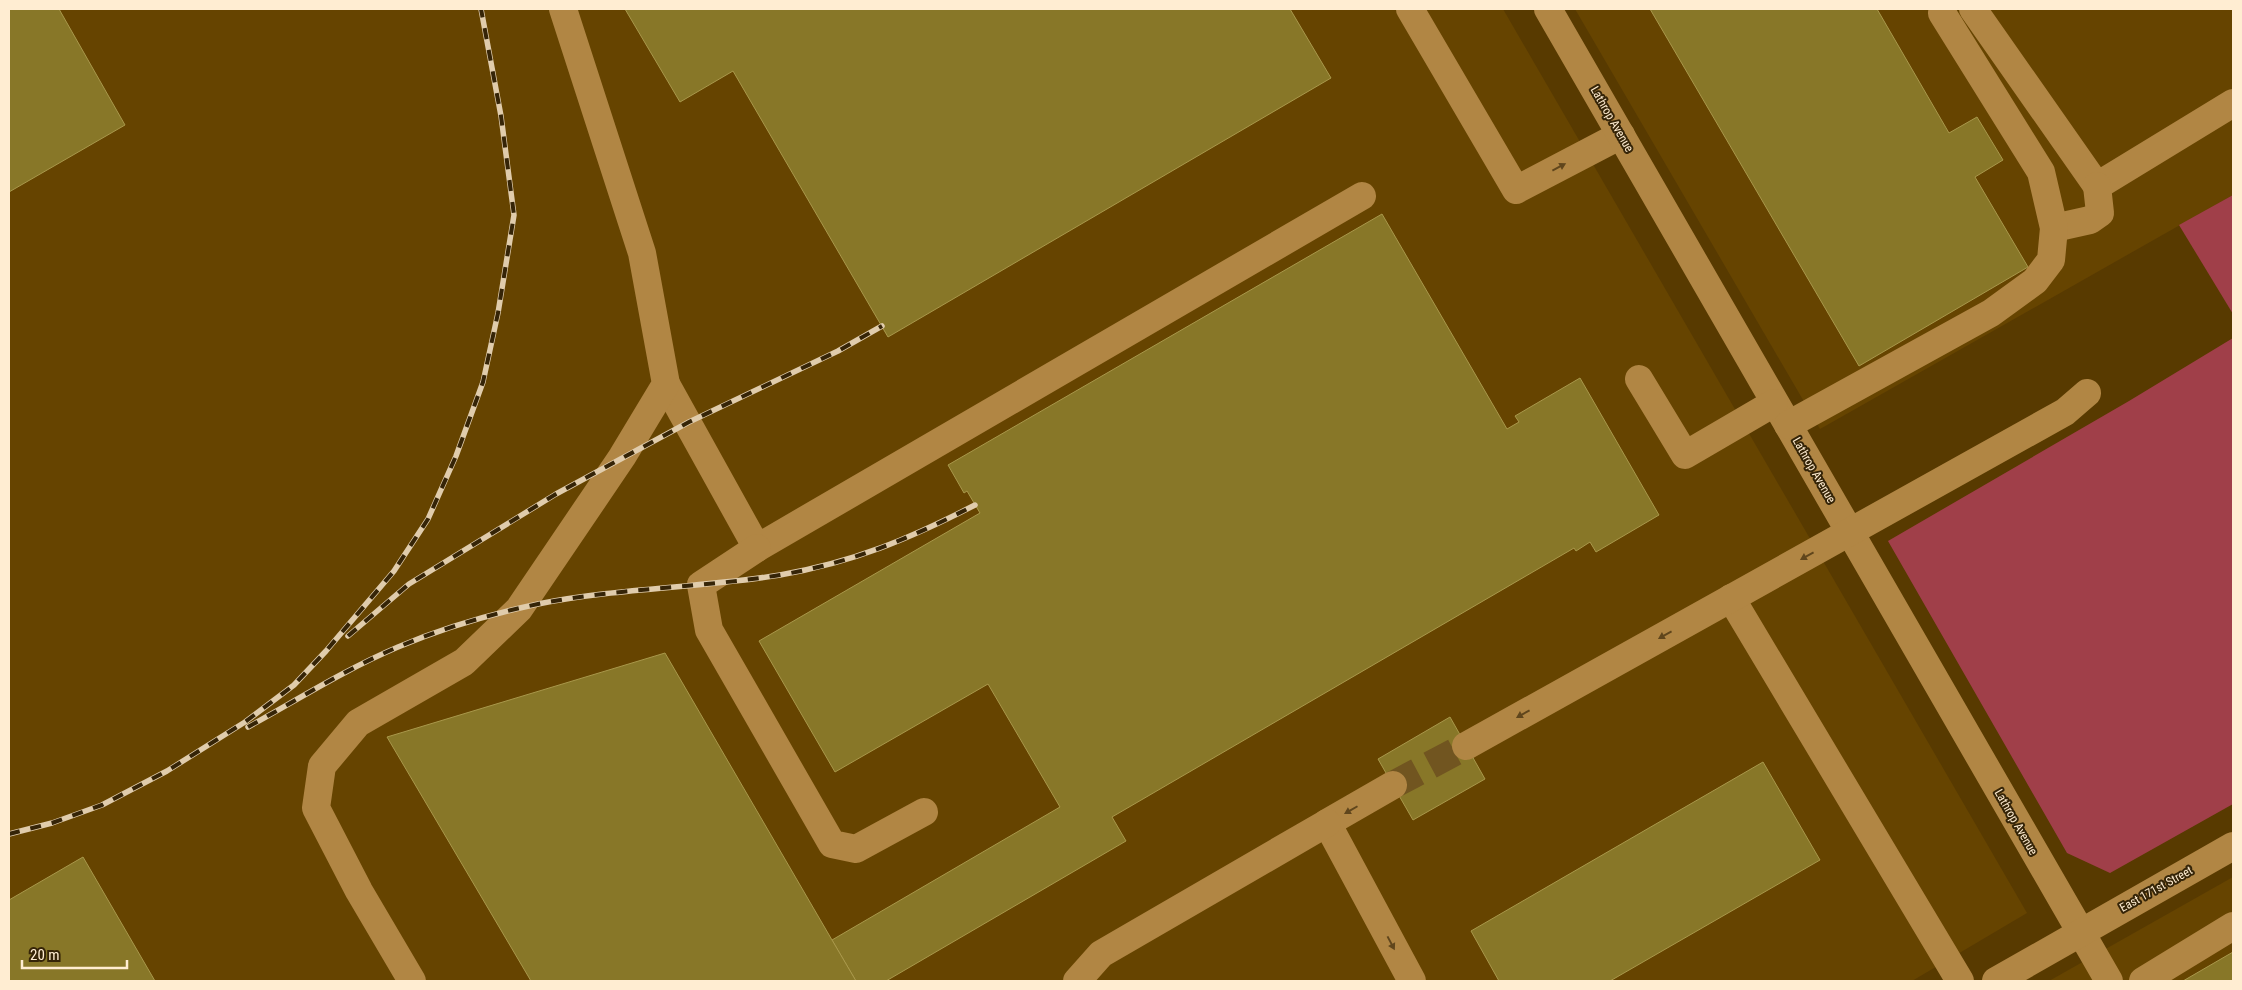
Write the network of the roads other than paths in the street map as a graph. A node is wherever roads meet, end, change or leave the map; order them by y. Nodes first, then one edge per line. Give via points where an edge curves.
1 (563, 9) edge
2 (1410, 9) edge
3 (1548, 9) edge
4 (1943, 9) edge
5 (1973, 9) edge
6 (2232, 106) edge
7 (1621, 135) junction
8 (2097, 186) junction
9 (1362, 196) dead end
10 (2054, 228) junction
11 (1639, 379) dead end
12 (666, 384) junction
13 (2087, 393) dead end
14 (1774, 402) junction
15 (1788, 426) junction
16 (1849, 532) junction
17 (757, 548) junction
18 (1731, 598) junction
19 (1466, 746) tunnel mouth
20 (1393, 785) tunnel mouth
21 (924, 812) dead end
22 (1327, 823) junction
23 (2233, 846) edge
24 (2233, 926) edge
25 (2079, 932) junction
26 (412, 981) edge
27 (1077, 981) edge
28 (1412, 981) edge
29 (1960, 981) edge
30 (1996, 981) edge
31 (2109, 981) edge
32 (2143, 981) edge

1 - 12 street via 642,253
2 -> 7 street via 1516,190
3 - 7 street, Lathrop Avenue
4 - 10 street via 1942,13 2041,172
5 - 8 street
6 - 8 street
7 - 14 street, Lathrop Avenue
8 - 10 street via 2100,213 2090,220
9 - 17 street
10 - 15 street via 2051,260 2035,281 1999,308
11 - 14 street via 1685,455
12 - 17 street
12 - 26 street via 622,457 519,609 464,662 358,723 322,766 316,808
13 - 16 street via 2066,412
14 - 15 street, Lathrop Avenue
15 - 16 street, Lathrop Avenue
16 -> 18 street
16 - 25 street, Lathrop Avenue
17 - 21 street via 701,585 709,630 832,844 856,849
18 -> 19 street
18 - 29 street
20 -> 22 street
22 - 27 street via 1101,954
22 -> 28 street
23 - 25 street, East 171st Street
24 - 32 street
25 - 30 street, East 171st Street
25 - 31 street, Lathrop Avenue

